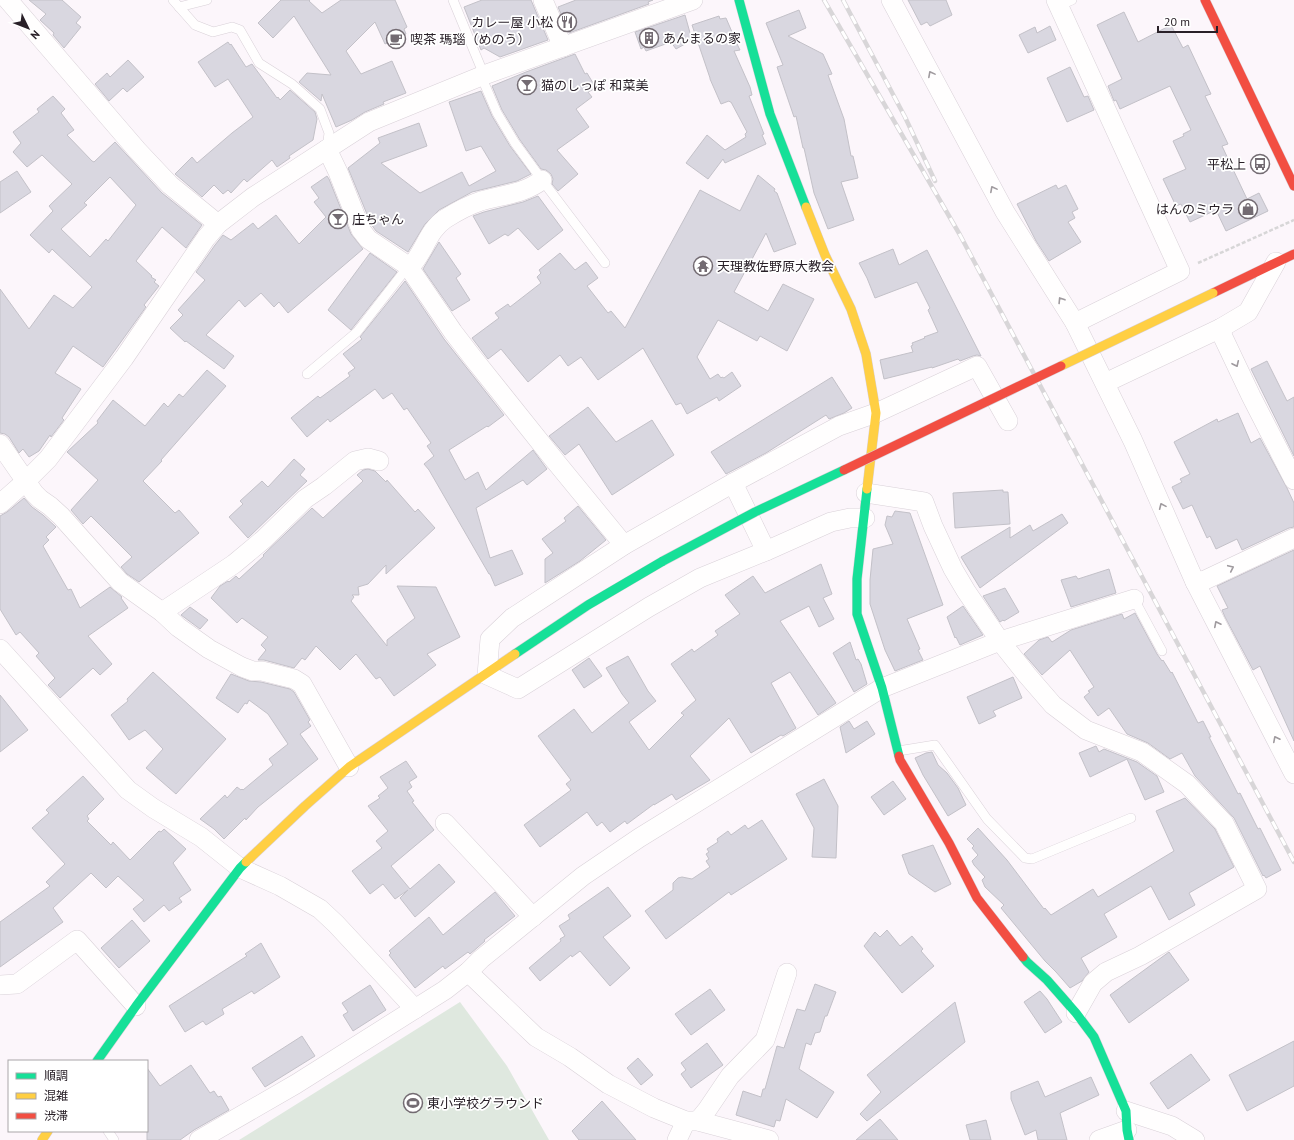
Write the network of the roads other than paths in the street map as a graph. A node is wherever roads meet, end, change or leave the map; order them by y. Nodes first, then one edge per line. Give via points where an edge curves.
1 (8, 0) edge
2 (173, 0) edge
3 (207, 0) edge
4 (453, 0) edge
5 (543, 0) edge
6 (693, 0) edge
7 (739, 0) edge
8 (891, 0) edge
9 (1205, 0) edge
10 (1062, 2) edge
11 (179, 7) junction
12 (563, 47) junction
13 (483, 75) junction
14 (327, 150) junction
15 (542, 180) junction
16 (1294, 186) edge
17 (218, 224) junction
18 (1294, 254) edge
19 (1276, 262) junction
20 (605, 263) dead end
21 (409, 268) junction
22 (1075, 323) junction
23 (1221, 328) junction
24 (307, 374) dead end
25 (1105, 383) junction
26 (876, 413) junction
27 (1008, 421) dead end
28 (0, 444) edge
29 (379, 461) dead end
30 (1294, 480) edge
31 (26, 481) junction
32 (733, 483) junction
33 (866, 493) junction
34 (0, 504) edge
35 (865, 518) junction
36 (1294, 538) edge
37 (624, 545) junction
38 (766, 551) junction
39 (1195, 582) junction
40 (1134, 599) joint
41 (162, 612) junction
42 (1000, 641) junction
43 (0, 649) edge
44 (1162, 651) dead end
45 (487, 674) junction
46 (882, 688) junction
47 (898, 752) junction
48 (349, 767) junction
49 (1294, 774) edge
50 (1131, 818) dead end
51 (445, 823) dead end
52 (240, 868) junction
53 (533, 916) junction
54 (468, 972) junction
55 (787, 973) dead end
56 (0, 985) edge
57 (136, 1006) junction
58 (415, 1009) junction
59 (1076, 1013) junction
60 (98, 1060) edge
61 (1126, 1112) junction
62 (692, 1121) junction
63 (1128, 1135) edge
64 (199, 1140) edge
65 (677, 1140) edge
66 (769, 1140) edge
67 (1099, 1140) edge
68 (1195, 1140) edge

1 - 17 street via 137,150 170,185
2 - 11 lane
3 - 11 lane
4 - 13 lane
5 - 12 street
6 - 12 street
7 - 26 street via 770,114 826,255 851,309 866,354
22 -> 8 street via 1005,212
9 - 16 street
10 - 22 street via 1180,270
11 - 14 lane via 195,25 213,32 232,27 240,30 259,63 292,84 320,109 330,133
12 - 13 street
13 - 14 street via 369,122
13 - 15 lane via 498,113 515,143
14 - 17 street via 253,197
14 - 21 street via 360,230 368,240
15 - 20 lane
15 - 21 street via 520,192 478,202 444,220 428,238 416,261
17 - 31 street via 124,358 48,459
18 - 19 street
19 - 23 street via 1248,312
19 - 45 street, bridge via 755,512 588,605
21 - 24 lane via 357,332
21 - 37 street via 473,358
22 - 25 street
23 - 25 street
23 -> 30 street via 1251,396
39 -> 25 street
26 - 27 street via 977,366
26 - 32 street via 839,426
26 - 33 street
28 - 31 street
29 - 41 street via 368,458 355,462 305,499 234,564
31 - 34 street
31 - 41 street via 34,493 61,516 120,582
32 - 37 street
32 - 38 street
33 - 35 street
33 - 42 street via 924,502 953,569
35 - 38 street via 831,522
35 - 46 street via 857,579 857,614
39 -> 36 street via 1205,580
37 - 45 street via 512,618 490,639
38 - 45 street via 700,578 518,689
49 -> 39 street
40 - 42 street
40 - 44 lane
41 - 48 street via 209,649 242,667 294,679 302,684
42 - 46 street
42 - 59 street via 1026,675 1058,709 1086,730 1142,752 1186,784 1224,823 1257,888 1140,956 1106,972 1093,984
43 - 52 street via 128,790 201,836
45 - 48 street
46 - 47 street
46 - 53 street via 639,838
47 - 50 lane via 934,745 987,819 1025,858 1032,859
47 - 59 street via 900,760 949,843 977,898 1027,962
48 - 52 street
51 - 53 street
52 - 57 street
52 - 58 street via 280,886 320,909
53 - 54 street
54 - 58 street
54 - 62 street via 536,1037 608,1084 654,1108
55 - 62 street via 765,1040 730,1076 707,1110
56 - 57 street via 17,984 77,940
57 - 60 street
58 - 64 street via 296,1084
59 - 61 street via 1094,1037
61 - 63 street
61 - 68 street via 1172,1126
62 - 65 street
62 - 66 street
63 - 67 street

